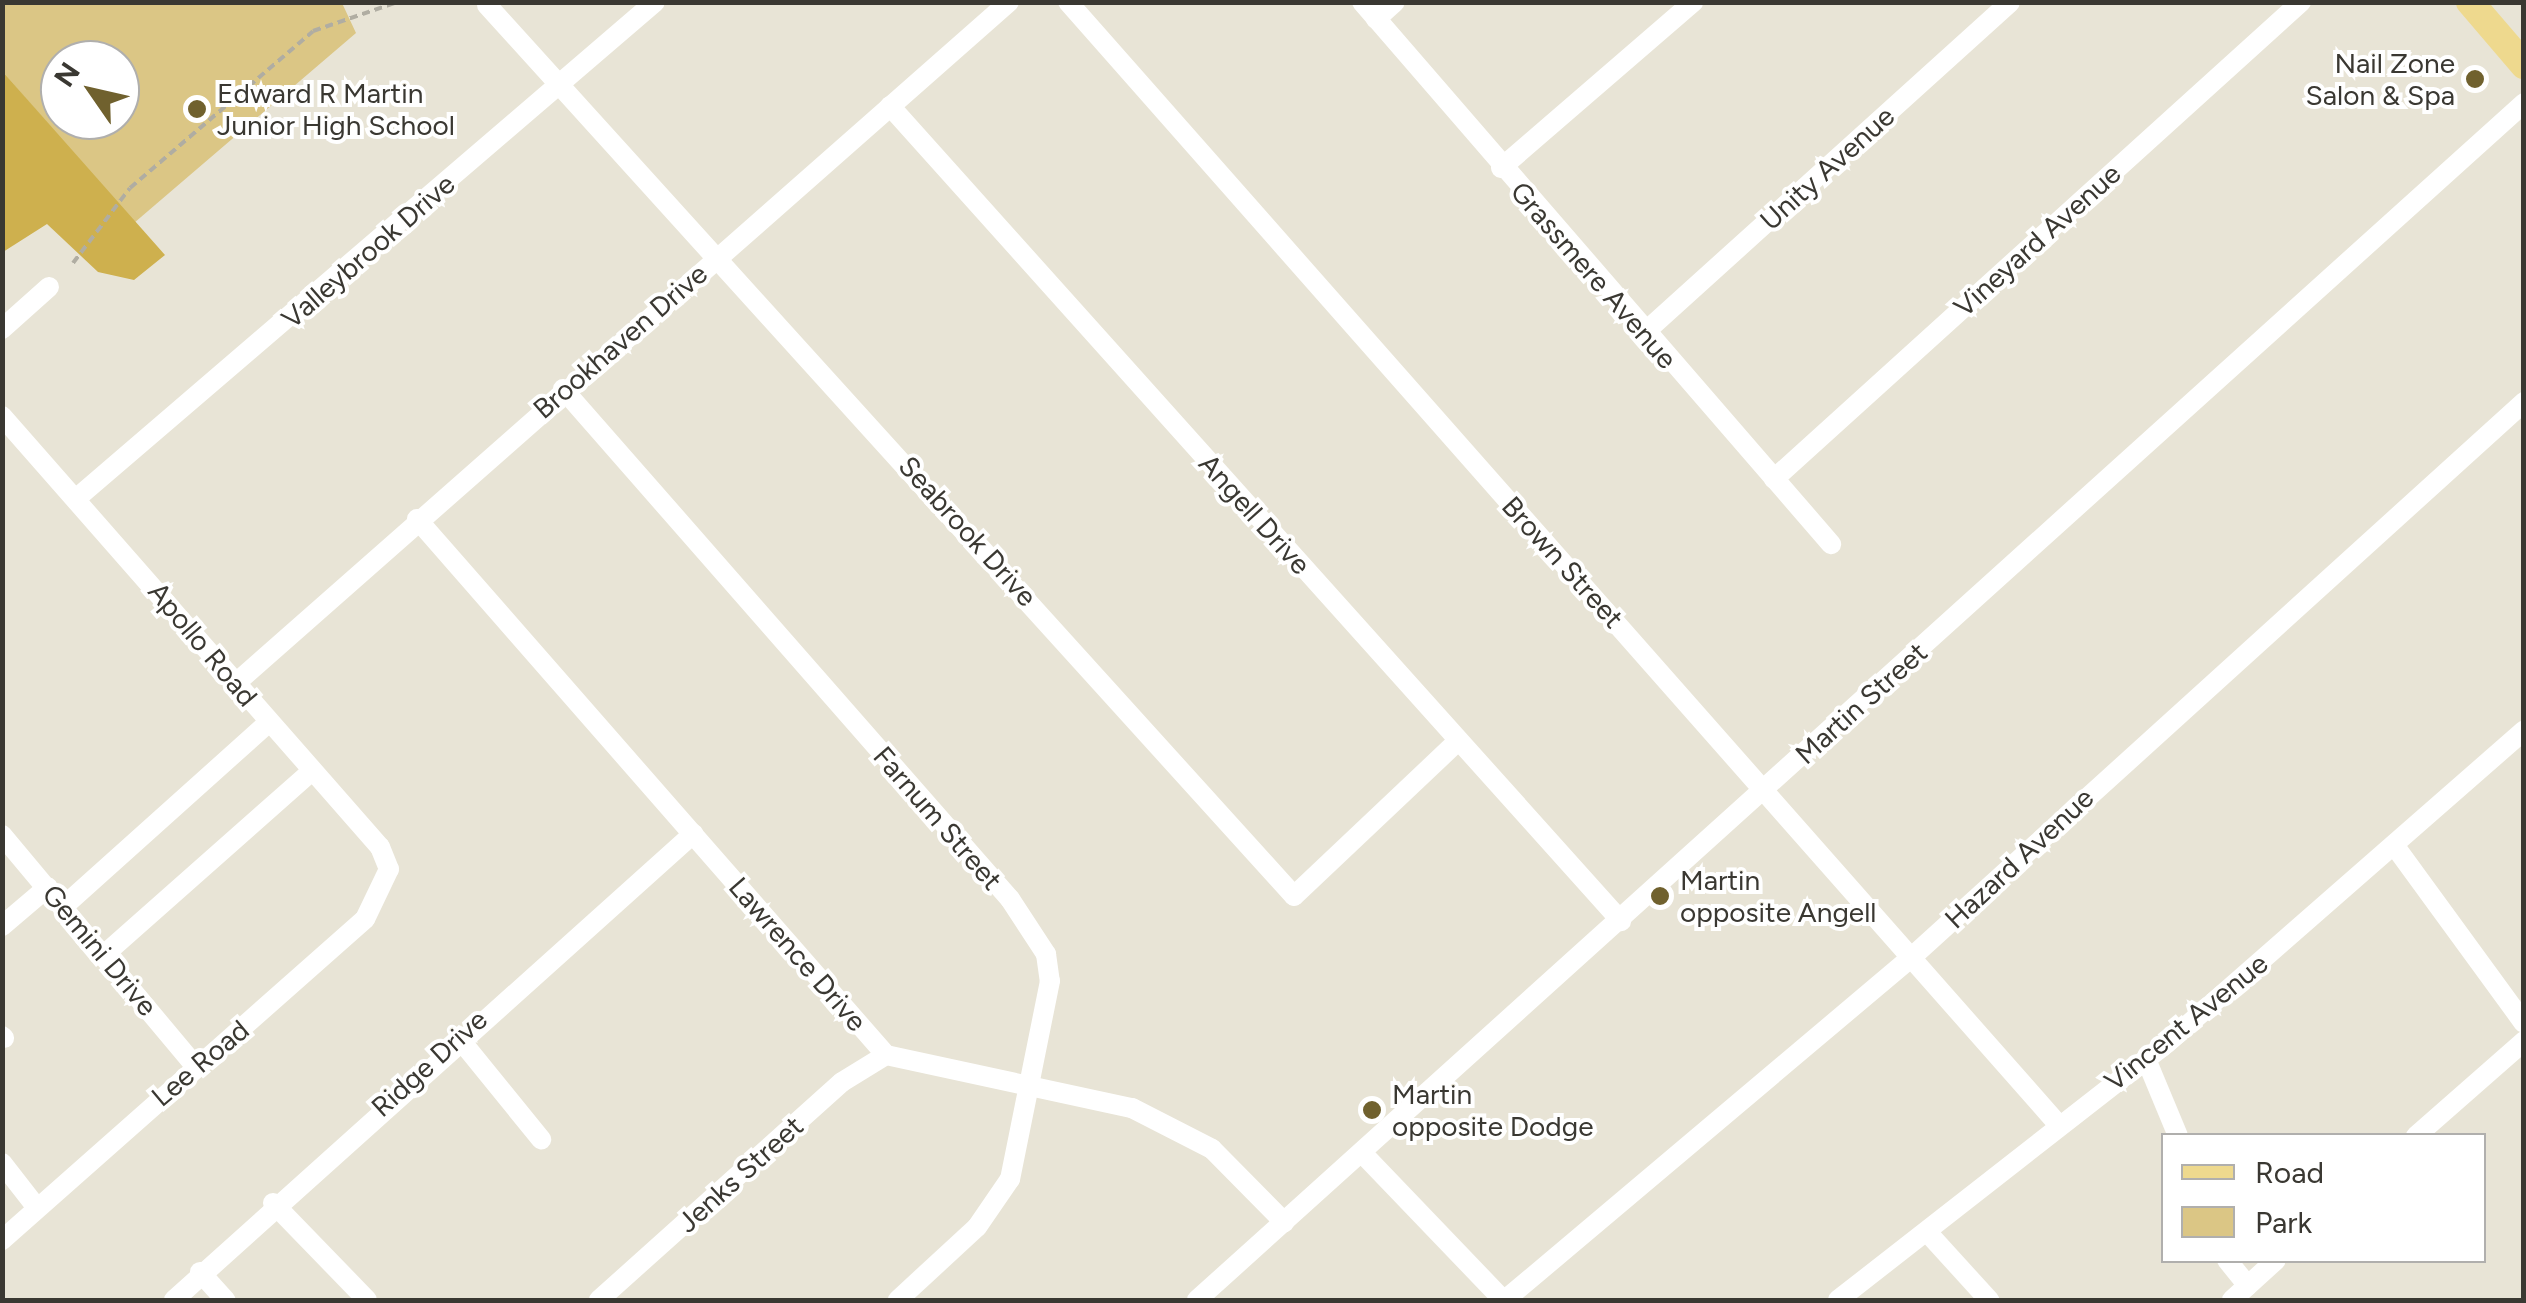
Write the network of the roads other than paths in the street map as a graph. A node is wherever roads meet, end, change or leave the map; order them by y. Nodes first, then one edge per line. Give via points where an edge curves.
1 (655, 2) edge
2 (1008, 2) edge
3 (1068, 2) edge
4 (1395, 2) edge
5 (1693, 2) edge
6 (2010, 2) edge
7 (2301, 2) edge
8 (2470, 2) edge
9 (487, 5) dead end
10 (1369, 11) edge
11 (2520, 52) edge
12 (562, 85) junction
13 (2524, 104) edge
14 (890, 106) junction
15 (1501, 168) junction
16 (720, 256) junction
17 (49, 287) dead end
18 (2, 329) edge
19 (1644, 333) junction
20 (563, 389) junction
21 (2524, 402) edge
22 (3, 418) edge
23 (1774, 478) junction
24 (78, 497) junction
25 (417, 519) junction
26 (1831, 544) dead end
27 (236, 683) junction
28 (268, 722) junction
29 (2524, 731) edge
30 (1457, 742) junction
31 (312, 771) junction
32 (1764, 791) junction
33 (693, 834) junction
34 (2, 835) edge
35 (2394, 846) junction
36 (389, 880) joint
37 (48, 887) junction
38 (64, 906) junction
39 (1621, 921) junction
40 (2, 926) edge
41 (105, 954) junction
42 (1913, 956) junction
43 (2524, 1022) edge
44 (458, 1037) junction
45 (2524, 1041) edge
46 (886, 1055) junction
47 (2146, 1059) junction
48 (195, 1066) junction
49 (1030, 1086) junction
50 (2057, 1123) junction
51 (2177, 1133) edge
52 (2419, 1133) edge
53 (542, 1139) dead end
54 (1364, 1156) junction
55 (2, 1163) edge
56 (273, 1203) junction
57 (37, 1208) junction
58 (1284, 1222) junction
59 (1928, 1232) junction
60 (2, 1240) edge
61 (2229, 1263) edge
62 (2273, 1263) edge
63 (200, 1272) junction
64 (2248, 1286) junction
65 (174, 1300) edge
66 (225, 1300) edge
67 (367, 1300) edge
68 (599, 1300) edge
69 (898, 1300) edge
70 (1197, 1300) edge
71 (1504, 1300) edge
72 (1838, 1300) edge
73 (1989, 1300) edge
74 (2232, 1300) edge

1 - 12 street, Valleybrook Drive
2 - 14 street, Brookhaven Drive
3 - 32 street, Brown Street
4 - 10 street
5 - 15 street
6 - 19 street, Unity Avenue
7 - 23 street, Vineyard Avenue
8 - 11 main road
9 - 12 street, Seabrook Drive
10 - 15 street, Grassmere Avenue
12 - 16 street, Seabrook Drive
12 - 24 street, Valleybrook Drive
13 - 32 street, Martin Street
14 - 16 street, Brookhaven Drive
14 - 30 street, Angell Drive
15 - 19 street, Grassmere Avenue
16 - 20 street, Brookhaven Drive
16 - 30 street, Seabrook Drive via 1294,896
17 - 18 street
19 - 23 street, Grassmere Avenue
20 - 25 street, Brookhaven Drive
20 - 49 street, Farnum Street via 1036,930 1050,981
21 - 42 street, Hazard Avenue
22 - 24 street, Apollo Road
23 - 26 street, Grassmere Avenue
24 - 27 street, Apollo Road
25 - 27 street, Brookhaven Drive
25 - 33 street, Lawrence Drive
27 - 28 street, Apollo Road
28 - 31 street, Apollo Road
28 - 38 street
29 - 35 street, Vincent Avenue
30 - 39 street, Angell Drive
31 - 36 street, Apollo Road via 380,847
31 - 41 street
32 - 39 street, Martin Street
32 - 42 street, Brown Street
33 - 44 street, Ridge Drive
33 - 46 street, Lawrence Drive
34 - 37 street, Gemini Drive
35 - 43 street
35 - 47 street, Vincent Avenue
36 - 48 street, Lee Road via 366,919
37 - 38 street, Gemini Drive
37 - 40 street
38 - 41 street, Gemini Drive
39 - 54 street, Martin Street
41 - 48 street, Gemini Drive
42 - 50 street, Brown Street
42 - 71 street, Hazard Avenue
44 - 53 street
44 - 56 street, Ridge Drive
45 - 52 street
46 - 49 street, Lawrence Drive
46 - 68 street, Jenks Street via 842,1082
47 - 50 street, Vincent Avenue
47 - 51 street
48 - 57 street, Lee Road
49 - 58 street, Lawrence Drive via 1177,1127 1212,1149
49 - 69 street, Farnum Street via 1010,1178 977,1227
50 - 59 street, Vincent Avenue
54 - 58 street, Martin Street
54 - 71 street
55 - 57 street
56 - 63 street, Ridge Drive
56 - 67 street
57 - 60 street, Lee Road
58 - 70 street, Martin Street
59 - 72 street, Vincent Avenue
59 - 73 street
61 - 64 street
62 - 64 street
63 - 65 street, Ridge Drive
63 - 66 street
64 - 74 street

